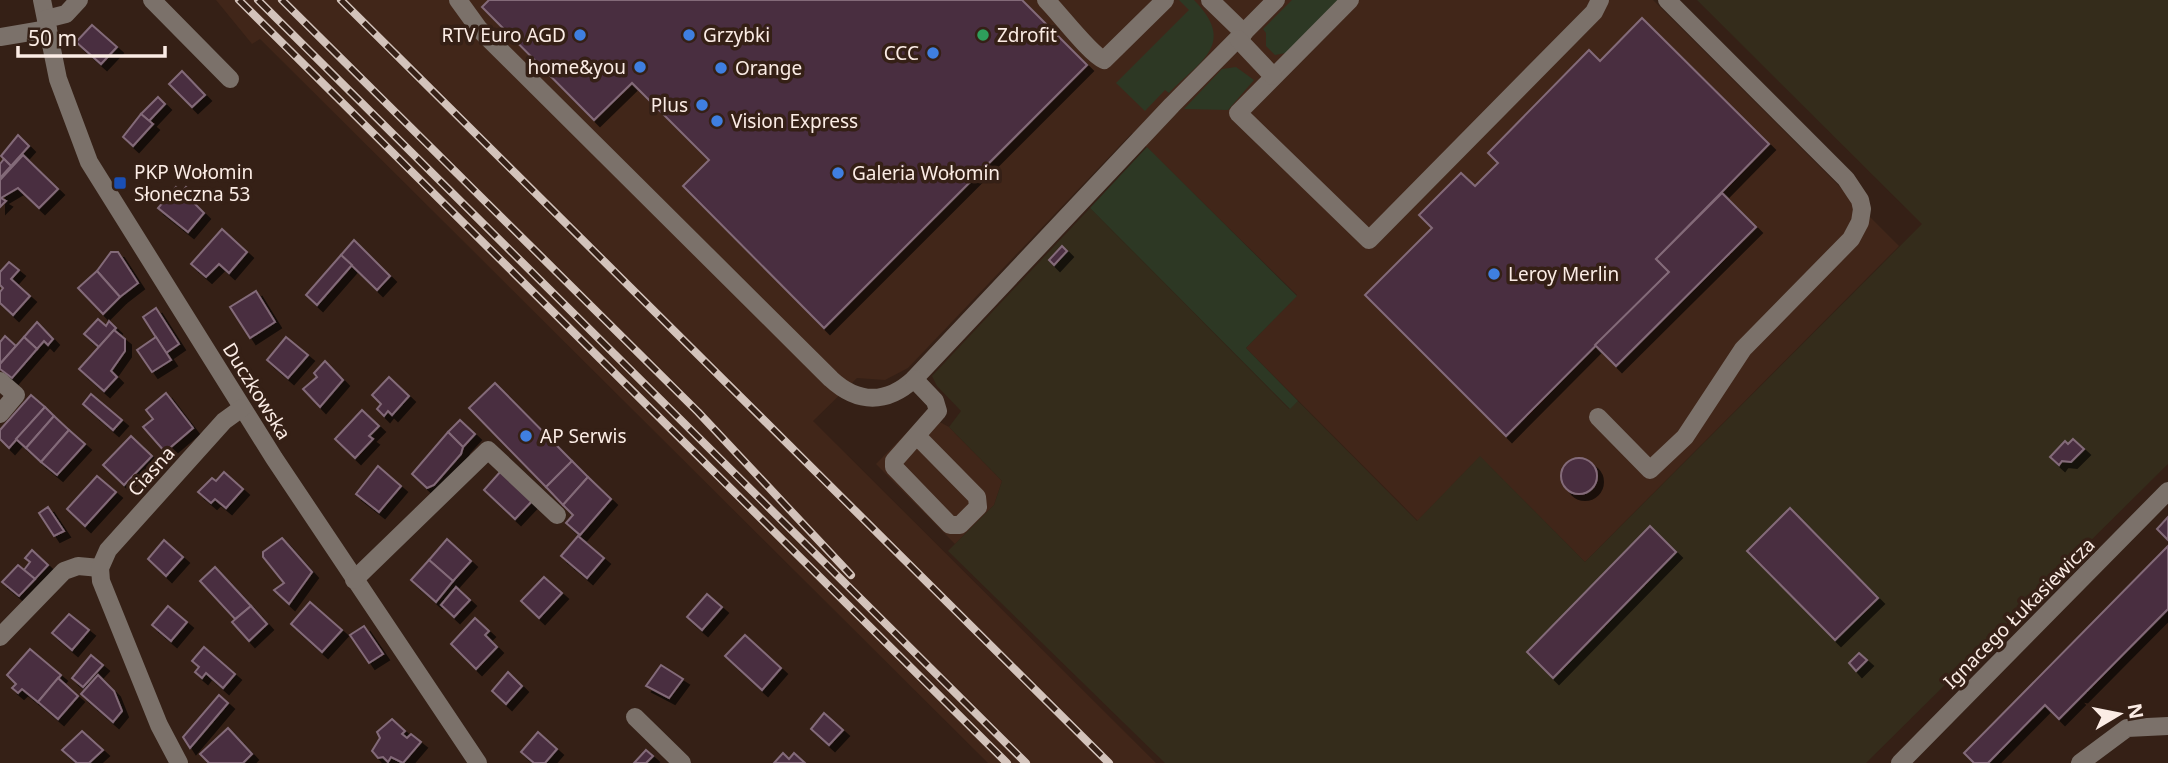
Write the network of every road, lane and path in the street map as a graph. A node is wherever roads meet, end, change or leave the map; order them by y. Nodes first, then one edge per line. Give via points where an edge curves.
1 (42, 0) edge
2 (79, 0) edge
3 (152, 0) edge
4 (458, 0) edge
5 (1046, 0) edge
6 (1166, 0) edge
7 (1210, 0) edge
8 (1276, 0) edge
9 (1350, 0) edge
10 (1599, 0) edge
11 (1667, 0) edge
12 (47, 24) junction
13 (1241, 36) junction
14 (0, 37) edge
15 (1273, 76) junction
16 (230, 79) dead end
17 (914, 379) junction
18 (0, 380) edge
19 (242, 408) junction
20 (0, 414) edge
21 (1598, 416) dead end
22 (917, 436) junction
23 (2168, 491) edge
24 (557, 515) dead end
25 (100, 568) junction
26 (354, 580) junction
27 (0, 637) edge
28 (635, 717) dead end
29 (2168, 726) edge
30 (1918, 755) edge
31 (178, 763) edge
32 (478, 763) edge
33 (682, 763) edge
34 (1899, 763) edge
35 (2080, 763) edge

1 - 12 street, Duczkowska
2 - 12 street
3 - 16 street
4 - 17 street via 488,38 842,389 874,398 890,397
5 - 6 street via 1101,59
7 - 13 street
8 - 13 street
9 - 15 street
10 - 15 street via 1594,12 1369,240 1238,113
11 - 21 street via 1846,179 1860,200 1860,222 1845,246 1743,349 1685,437 1650,470
12 - 14 street
12 - 19 street, Duczkowska via 58,79 89,162
13 - 15 street
13 - 17 street
17 - 22 street via 935,401 937,411
18 - 20 street via 16,395
19 - 25 street, Ciasna via 224,421 108,550
19 - 26 street, Duczkowska
22 - 22 street via 894,461 894,467 950,525 960,525 978,508 977,497
23 - 30 street, Ignacego Łukasiewicza
24 - 26 street via 488,450
25 - 27 street via 78,566 64,571
25 - 31 street via 101,581
26 - 32 street, Duczkowska
28 - 33 street
29 - 35 street via 2127,728
30 - 34 street, Ignacego Łukasiewicza

